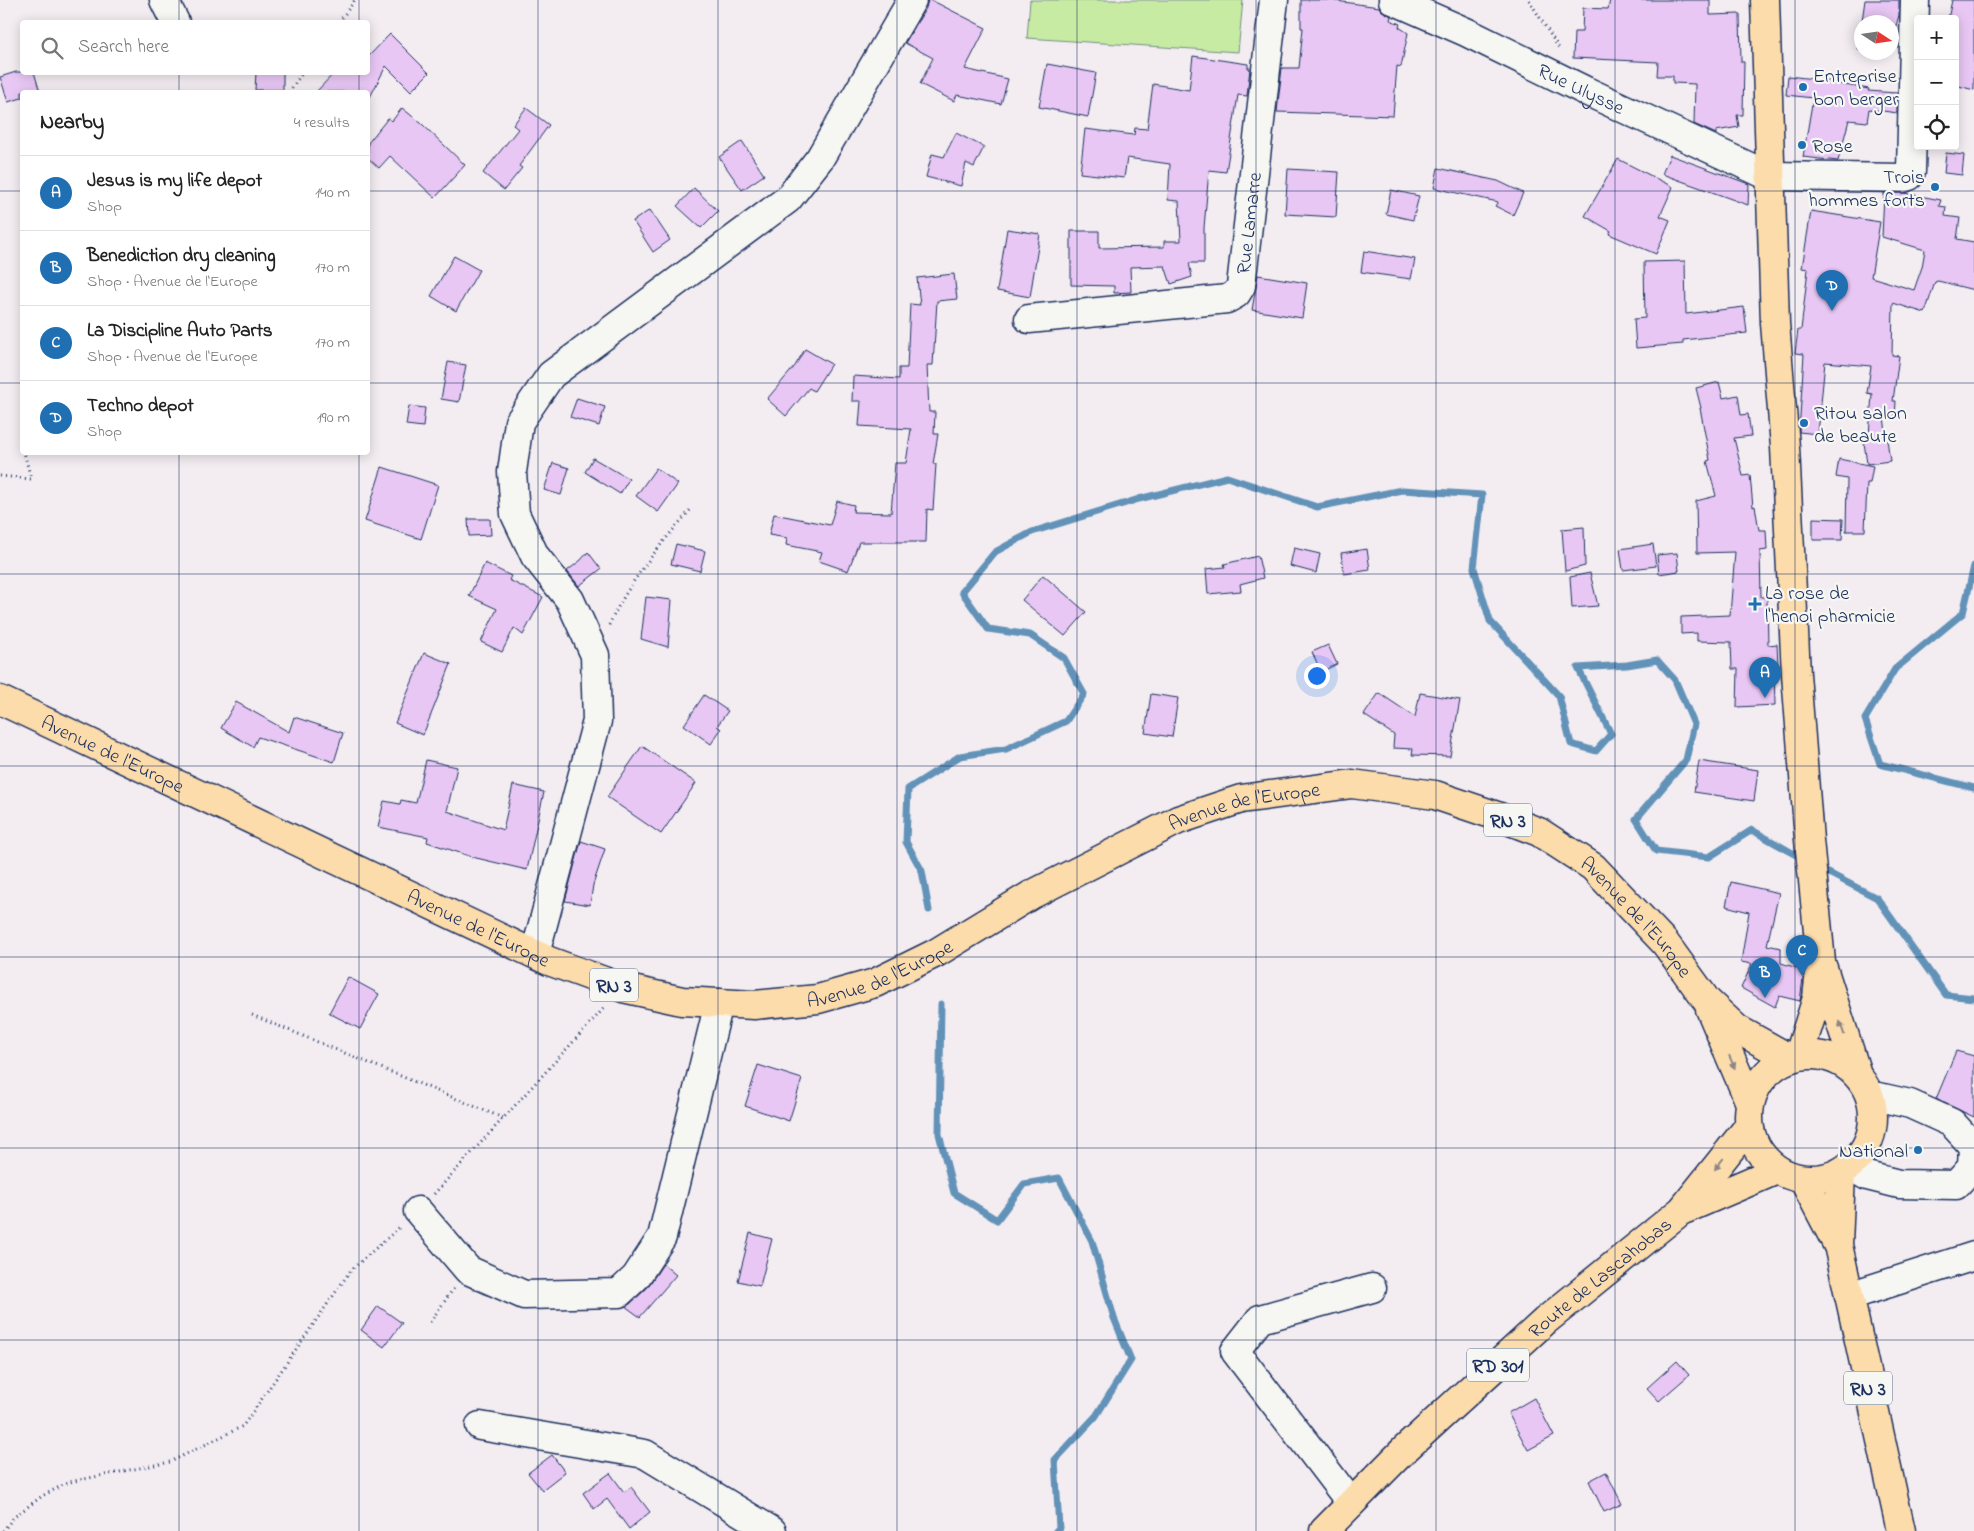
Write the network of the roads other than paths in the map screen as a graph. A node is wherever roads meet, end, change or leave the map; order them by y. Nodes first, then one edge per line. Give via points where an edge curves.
1 (164, 0) edge
2 (912, 0) edge
3 (1274, 0) edge
4 (1393, 0) edge
5 (1765, 0) edge
6 (1915, 0) edge
7 (174, 20) edge
8 (1769, 176) junction
9 (1029, 319) dead end
10 (0, 700) edge
11 (535, 954) junction
12 (1821, 962) junction
13 (1707, 1001) junction
14 (719, 1003) junction
15 (1794, 1056) junction
16 (1863, 1084) junction
17 (1750, 1114) junction
18 (1846, 1169) junction
19 (1776, 1170) junction
20 (1804, 1179) junction
21 (1682, 1210) junction
22 (418, 1211) road end
23 (1838, 1245) junction
24 (1974, 1256) edge
25 (1372, 1288) dead end
26 (1849, 1296) junction
27 (480, 1426) dead end
28 (1351, 1503) junction
29 (772, 1531) edge
30 (1324, 1531) edge
31 (1901, 1531) edge

1 - 7 street
2 - 11 street via 820,158 788,199 552,375 519,422 512,472 515,514 535,556 570,600 595,655 597,721
3 - 9 street, Rue Lamarre via 1241,286 1236,294 1227,300
4 - 8 street, Rue Ulysse
5 - 8 main road
6 - 8 street via 1909,176
8 - 12 main road via 1796,674
10 - 11 main road, Avenue de l'Europe / RN 3
11 - 14 main road, Avenue de l'Europe / RN 3 via 623,988 682,1001
12 - 15 main road via 1816,998
16 -> 12 main road
13 - 14 main road, Avenue de l'Europe / RN 3 via 1665,943 1593,867 1539,832 1435,795 1352,784 1241,799 1178,820 1031,895 936,953 875,984 818,999
13 - 15 main road, Avenue de l'Europe / RN 3 via 1737,1029
13 -> 17 main road, Avenue de l'Europe / RN 3
14 - 22 street via 662,1237 636,1277 619,1293 524,1295 468,1270
15 - 16 main road via 1821,1055 1840,1061
15 - 17 main road via 1771,1069 1758,1084
16 - 18 main road via 1874,1120 1867,1146
16 - 18 street via 1952,1123 1973,1146 1972,1167 1956,1185 1899,1184
17 - 19 main road via 1758,1151
17 -> 21 main road, Route de Lascahobas / RD 301
18 - 20 main road via 1823,1179
18 - 23 main road, RN 3
19 - 20 main road
19 - 21 main road, Route de Lascahobas / RD 301
20 - 23 main road, RN 3
21 - 28 main road, Route de Lascahobas / RD 301 via 1545,1321
23 - 26 main road, RN 3
24 - 26 street
25 - 28 street via 1260,1319 1236,1351
26 - 31 main road, RN 3
27 - 29 street via 645,1454
28 - 30 main road, Route de Lascahobas / RD 301

